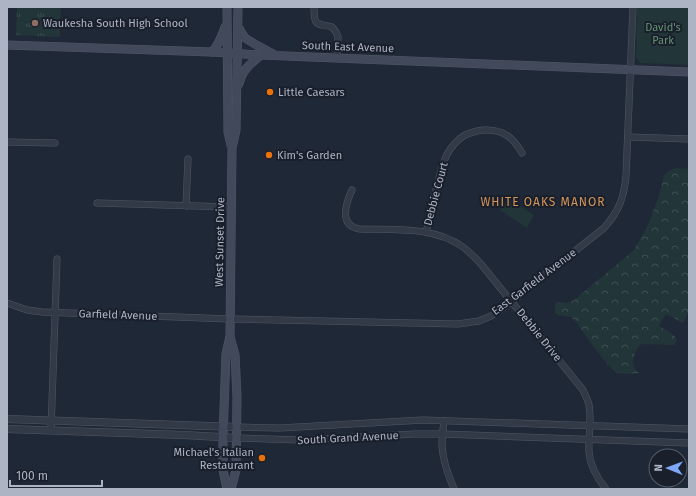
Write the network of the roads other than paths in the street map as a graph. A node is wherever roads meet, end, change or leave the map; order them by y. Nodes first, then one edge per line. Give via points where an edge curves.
1 (227, 7) edge
2 (238, 7) edge
3 (314, 7) edge
4 (633, 7) edge
5 (227, 19) junction
6 (238, 27) junction
7 (7, 45) edge
8 (212, 52) junction
9 (227, 53) junction
10 (237, 54) junction
11 (261, 55) junction
12 (276, 55) junction
13 (337, 58) junction
14 (630, 70) junction
15 (689, 72) edge
16 (236, 101) junction
17 (628, 137) junction
18 (689, 140) edge
19 (7, 142) edge
20 (55, 143) dead end
21 (232, 148) junction
22 (522, 153) dead end
23 (188, 159) dead end
24 (352, 190) dead end
25 (97, 203) dead end
26 (186, 206) junction
27 (232, 207) junction
28 (426, 232) junction
29 (57, 259) dead end
30 (511, 302) junction
31 (7, 304) edge
32 (55, 312) junction
33 (230, 319) junction
34 (230, 336) junction
35 (7, 419) edge
36 (51, 420) junction
37 (444, 421) junction
38 (137, 423) junction
39 (184, 425) junction
40 (590, 425) junction
41 (224, 426) junction
42 (237, 427) junction
43 (7, 429) edge
44 (689, 429) edge
45 (51, 430) junction
46 (137, 434) junction
47 (443, 434) junction
48 (184, 435) junction
49 (224, 437) junction
50 (236, 438) junction
51 (590, 439) junction
52 (689, 443) edge
53 (226, 489) edge
54 (231, 489) edge
55 (454, 489) edge
56 (606, 489) edge

1 - 5 main road, West Sunset Drive
2 - 6 main road, West Sunset Drive
3 - 13 street via 315,21 320,25 332,27 337,34
4 - 14 street, East Garfield Avenue
5 - 8 main road via 222,36
5 - 9 main road, West Sunset Drive
6 - 10 main road, West Sunset Drive
6 - 12 main road via 245,38
7 - 8 main road, South East Avenue
8 - 9 main road, South East Avenue
9 - 10 main road, South East Avenue
9 - 21 main road, West Sunset Drive via 228,132
10 - 11 main road, South East Avenue
10 - 16 main road, West Sunset Drive
11 - 12 main road, South East Avenue
11 - 16 main road via 244,71
12 - 13 main road, South East Avenue
13 - 14 main road, South East Avenue
14 - 15 main road, South East Avenue
14 - 17 street, East Garfield Avenue
16 - 21 main road, West Sunset Drive via 236,130
17 - 18 street
17 - 30 street, East Garfield Avenue via 624,193 613,217 604,228
19 - 20 street
21 - 27 main road, West Sunset Drive
22 - 28 street, Debbie Court via 510,137 495,130 469,133 458,141 451,147 444,162
23 - 26 street
24 - 28 street, Debbie Drive via 346,214 347,221 352,227
25 - 26 street
26 - 27 street
27 - 33 main road, West Sunset Drive
28 - 30 street, Debbie Drive via 437,234 465,248
29 - 32 street
30 - 33 street, East Garfield Avenue via 479,321 458,324
30 - 40 street, Debbie Drive via 583,390 589,404
31 - 32 street, Garfield Avenue via 27,310
32 - 33 street, Garfield Avenue
32 - 36 street
33 - 34 main road, West Sunset Drive
34 - 41 main road, West Sunset Drive via 226,354
34 - 42 main road, West Sunset Drive via 235,354
35 - 36 street, South Grand Avenue
36 - 38 street, South Grand Avenue
36 - 45 street
37 - 40 street, South Grand Avenue
37 - 42 street, South Grand Avenue via 280,428
37 - 47 street
38 - 39 street, South Grand Avenue
38 - 46 street
39 - 41 street, South Grand Avenue
39 - 48 street
40 - 44 street, South Grand Avenue
40 - 51 street, Debbie Drive
41 - 42 street, South Grand Avenue
41 - 49 main road, West Sunset Drive
42 - 50 main road, West Sunset Drive
43 - 45 street, South Grand Avenue
45 - 46 street, South Grand Avenue
46 - 48 street, South Grand Avenue
47 - 50 street, South Grand Avenue via 298,440
47 - 51 street, South Grand Avenue
47 - 55 street via 444,460
48 - 49 street, South Grand Avenue
49 - 50 street, South Grand Avenue
49 - 53 main road, West Sunset Drive via 223,470
50 - 54 main road, West Sunset Drive via 236,470
51 - 52 street, South Grand Avenue
51 - 56 street, Debbie Drive via 590,460 598,479

